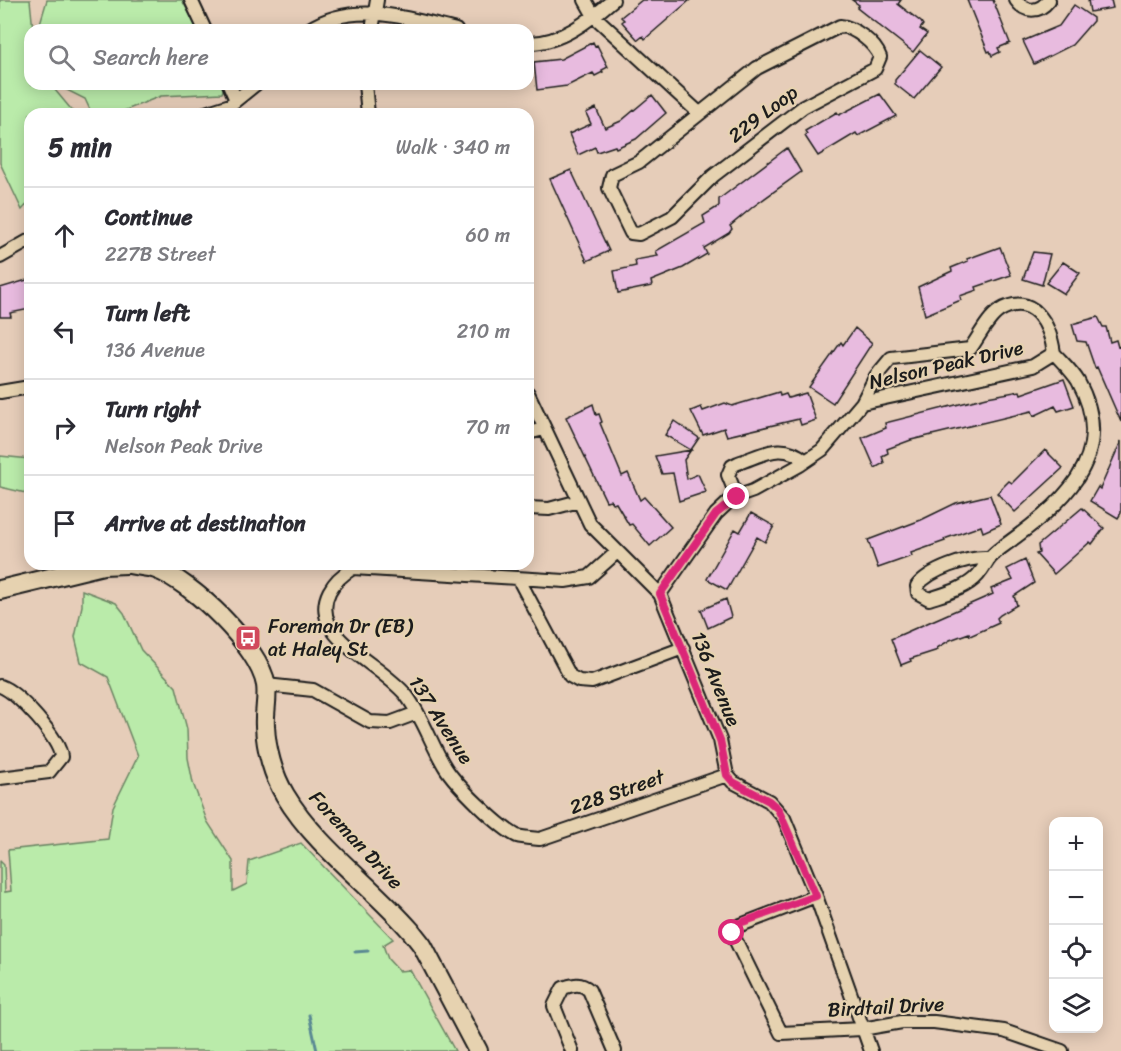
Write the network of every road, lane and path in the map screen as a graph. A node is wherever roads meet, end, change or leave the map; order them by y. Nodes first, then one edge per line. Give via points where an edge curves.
1 (191, 0) edge
2 (585, 0) edge
3 (614, 0) edge
4 (1016, 0) edge
5 (1049, 0) edge
6 (377, 5) edge
7 (594, 16) junction
8 (202, 24) edge
9 (319, 24) edge
10 (373, 24) edge
11 (437, 24) edge
12 (534, 42) edge
13 (232, 90) edge
14 (248, 90) edge
15 (366, 90) edge
16 (236, 100) junction
17 (221, 108) edge
18 (367, 108) edge
19 (698, 112) junction
20 (24, 243) edge
21 (0, 257) edge
22 (1054, 353) junction
23 (24, 388) edge
24 (0, 392) edge
25 (862, 404) junction
26 (534, 406) edge
27 (544, 429) junction
28 (534, 432) edge
29 (806, 461) junction
30 (737, 497) junction
31 (579, 501) junction
32 (534, 508) edge
33 (617, 552) junction
34 (987, 558) junction
35 (82, 570) edge
36 (159, 570) edge
37 (350, 570) edge
38 (386, 570) edge
39 (518, 578) junction
40 (0, 590) edge
41 (660, 594) junction
42 (683, 648) junction
43 (266, 685) junction
44 (0, 686) edge
45 (417, 713) junction
46 (727, 775) junction
47 (0, 778) edge
48 (519, 837) joint
49 (816, 896) junction
50 (862, 1029) junction
51 (478, 1051) edge
52 (572, 1051) edge
53 (615, 1051) edge
54 (871, 1051) edge
55 (1062, 1051) edge

1 - 8 street
2 - 7 street
3 - 7 street
4 - 5 street via 1030,11 1038,10
6 - 9 street via 336,15
6 - 10 street
6 - 11 street
7 - 12 street via 561,36
7 - 19 street
13 - 16 street
14 - 16 street
15 - 18 street
16 - 17 street
19 - 19 street, 229 Loop via 757,68 840,26 852,28 878,50 880,57 875,69 812,101 722,169 672,217 639,234 631,233 609,188 612,175 639,162
20 - 21 street
22 - 25 street, Nelson Peak Drive via 1033,366
22 - 25 street, Nelson Peak Drive via 1038,313 1020,305 999,311 970,349 891,358 876,376
22 - 34 street via 1078,380 1089,402 1096,421 1095,448 1088,468 1075,486 1043,518
23 - 24 street
25 - 29 street, Nelson Peak Drive via 822,450
26 - 27 street, 136 Avenue
27 - 28 street
27 - 31 street, 136 Avenue
29 - 30 street, Nelson Peak Drive
29 - 30 street via 786,449 732,466 728,475
30 - 41 street, Nelson Peak Drive via 716,514
31 - 32 street via 549,509
31 - 33 street, 136 Avenue via 590,524
33 - 39 street via 589,577 566,581
33 - 41 street, 136 Avenue
34 - 34 street via 970,582 928,599 918,592 921,580 963,560
35 - 40 street, Foreman Drive
36 - 43 street, Foreman Drive via 186,586 239,634 255,655
37 - 45 street, 137 Avenue via 338,577 329,590 329,624 340,639 389,678
38 - 39 street, 137 Avenue
39 - 42 street via 570,676 579,681 592,682
41 - 42 street, 136 Avenue
42 - 46 street, 136 Avenue via 720,740
43 - 45 street via 313,690 370,722 390,723
43 - 51 street, Foreman Drive via 269,756 283,792 300,819 422,945
44 - 47 street via 13,693 54,738 61,757 49,772
45 - 48 street, 137 Avenue via 446,769 500,826
46 - 48 street, 228 Street via 540,839
46 - 49 street via 778,809
49 - 50 street
49 - 50 street, Birdtail Drive via 732,928 732,933 781,1033
50 - 54 street
50 - 55 street, Birdtail Drive via 902,1022 971,1025 1005,1031
52 - 53 street via 554,1006 562,988 574,984 589,990

